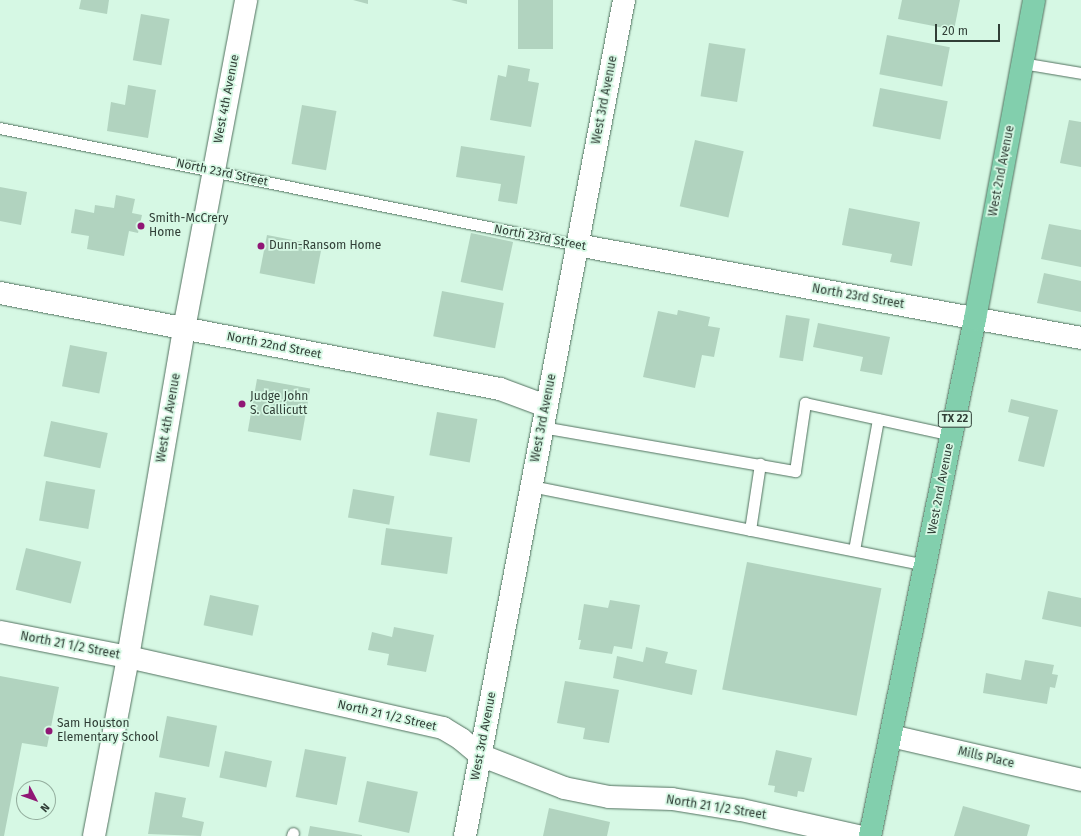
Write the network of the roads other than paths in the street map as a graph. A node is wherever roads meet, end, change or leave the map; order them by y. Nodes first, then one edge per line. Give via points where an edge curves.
1 (246, 0) edge
2 (624, 0) edge
3 (1034, 0) edge
4 (1022, 63) junction
5 (1081, 73) edge
6 (0, 128) edge
7 (214, 171) junction
8 (577, 245) junction
9 (0, 293) edge
10 (974, 319) junction
11 (184, 329) junction
12 (1081, 338) edge
13 (544, 416) junction
14 (878, 419) junction
15 (952, 435) junction
16 (760, 464) junction
17 (531, 486) junction
18 (750, 530) junction
19 (854, 550) junction
20 (925, 565) junction
21 (0, 632) edge
22 (128, 657) junction
23 (891, 736) junction
24 (480, 755) junction
25 (1081, 780) edge
26 (94, 836) edge
27 (465, 836) edge
28 (857, 836) edge
29 (870, 836) edge

1 - 7 street, West 4th Avenue
2 - 8 street, West 3rd Avenue
3 - 4 main road, West 2nd Avenue / TX 22
4 - 5 lane
4 - 10 main road, West 2nd Avenue / TX 22
6 - 7 lane, North 23rd Street
7 - 8 lane, North 23rd Street
7 - 11 street, West 4th Avenue
8 - 10 street, North 23rd Street
8 - 13 street, West 3rd Avenue
9 - 11 street, North 22nd Street
10 - 12 street, North 23rd Street
10 - 15 main road, West 2nd Avenue / TX 22
11 - 13 street, North 22nd Street via 500,389
11 - 22 street, West 4th Avenue
13 - 16 lane
13 - 17 street, West 3rd Avenue
14 - 15 lane
14 - 16 lane via 805,403 795,471
14 - 19 lane
15 - 20 main road, West 2nd Avenue / TX 22
16 - 18 lane
17 - 18 lane
17 - 24 street, West 3rd Avenue
18 - 19 lane
19 - 20 lane
20 - 23 main road, West 2nd Avenue / TX 22
21 - 22 street, North 21 1/2 Street
22 - 24 street, North 21 1/2 Street via 443,728 462,739
22 - 26 street, West 4th Avenue
23 - 25 street, Mills Place
23 - 29 main road, West 2nd Avenue / TX 22
24 - 27 street, West 3rd Avenue
24 - 28 street, North 21 1/2 Street via 564,788 609,797 672,799 741,810

